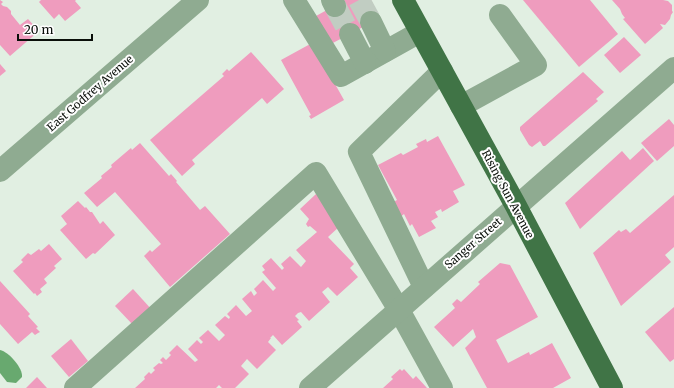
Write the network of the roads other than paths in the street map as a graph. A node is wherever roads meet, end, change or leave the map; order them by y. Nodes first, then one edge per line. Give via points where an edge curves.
1 (198, 0) edge
2 (294, 0) edge
3 (403, 0) edge
4 (500, 15) dead end
5 (371, 22) tunnel mouth
6 (420, 32) junction
7 (350, 34) tunnel mouth
8 (385, 51) junction
9 (365, 63) junction
10 (674, 68) edge
11 (442, 71) junction
12 (461, 106) junction
13 (0, 170) edge
14 (516, 206) junction
15 (424, 287) junction
16 (398, 310) junction
17 (75, 388) edge
18 (310, 388) edge
19 (442, 388) edge
20 (612, 388) edge

1 - 13 street, East Godfrey Avenue
2 - 9 street via 341,76
3 - 6 main road, Rising Sun Avenue
4 - 12 street via 536,65
5 - 8 street
6 - 8 street
6 - 11 main road, Rising Sun Avenue
7 - 9 street
8 - 9 street
10 - 14 street, Sanger Street
11 - 12 main road, Rising Sun Avenue
11 - 15 street via 359,152
12 - 14 main road, Rising Sun Avenue
14 - 15 street, Sanger Street
14 - 20 main road, Rising Sun Avenue
15 - 16 street, Sanger Street
16 - 17 street via 316,173
16 - 18 street, Sanger Street
16 - 19 street

